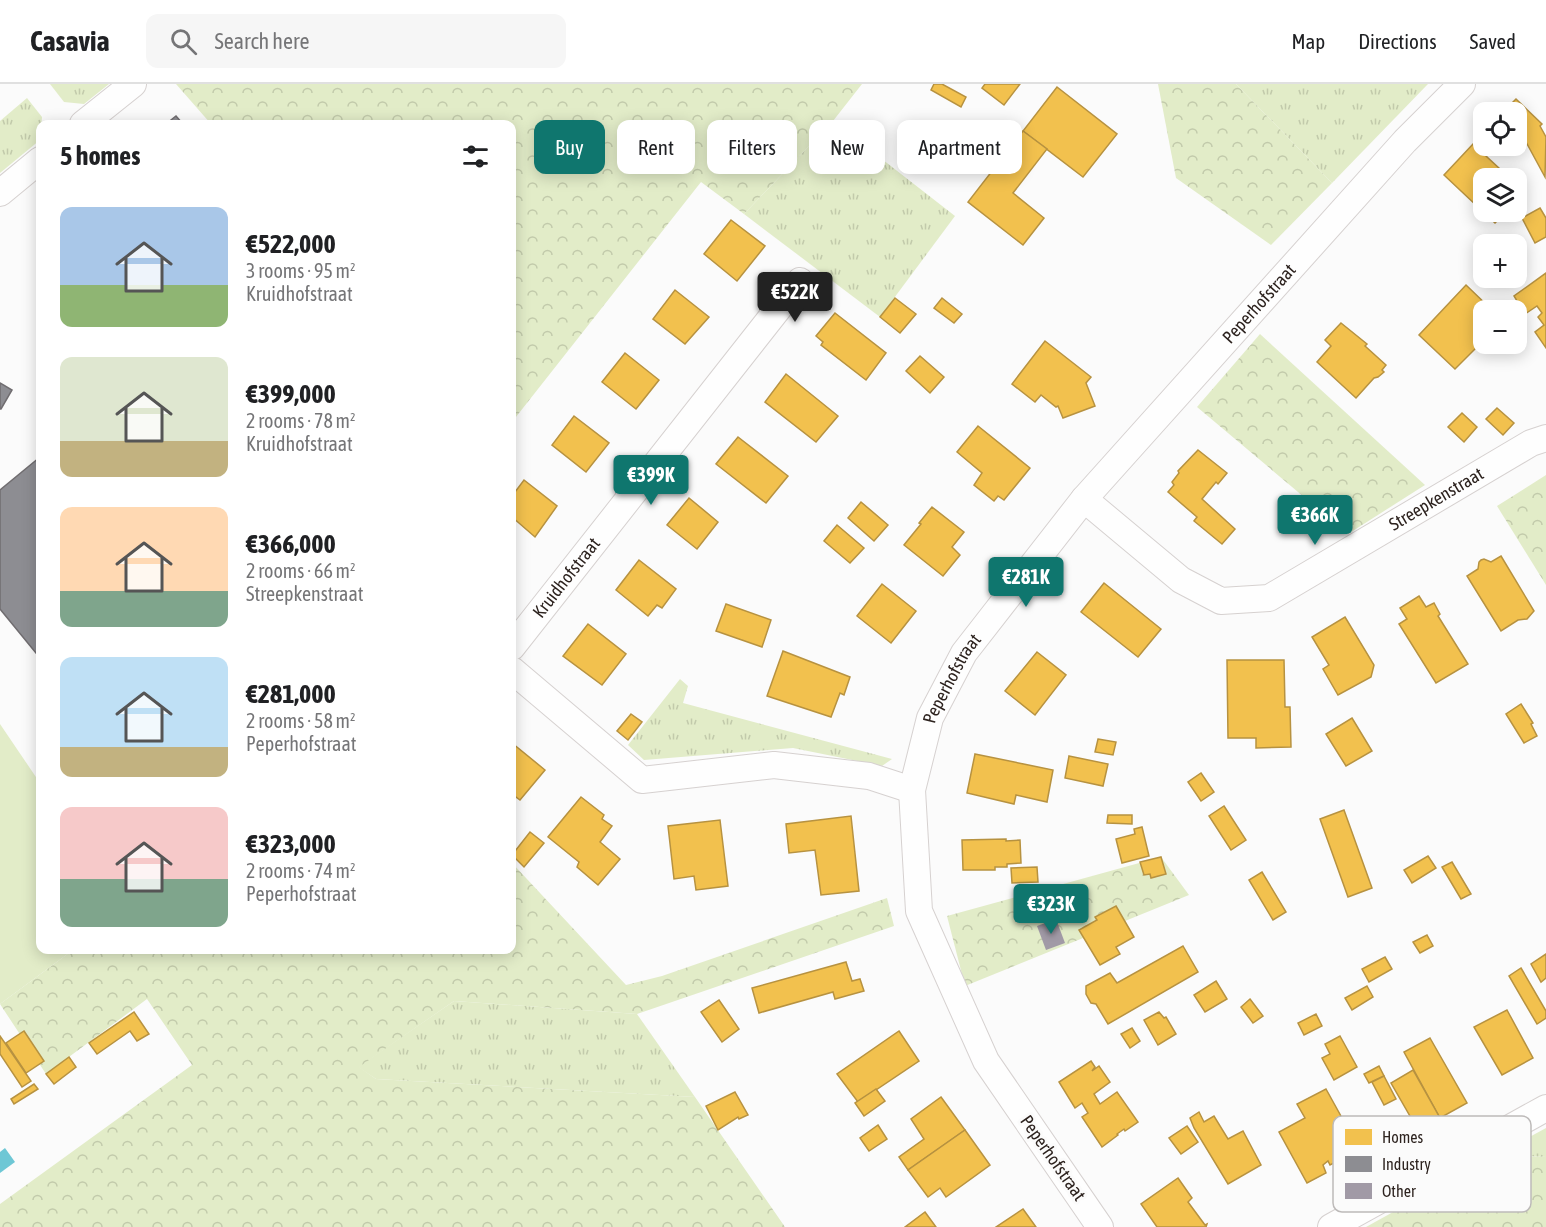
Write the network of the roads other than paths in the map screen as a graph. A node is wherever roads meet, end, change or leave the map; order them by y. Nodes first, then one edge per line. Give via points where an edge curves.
1 (133, 84) edge
2 (1462, 84) edge
3 (88, 120) edge
4 (36, 163) edge
5 (0, 193) edge
6 (800, 281) dead end
7 (1546, 438) edge
8 (1084, 499) junction
9 (516, 642) edge
10 (516, 673) edge
11 (912, 790) junction
12 (1546, 1108) edge
13 (1531, 1116) edge
14 (1358, 1212) edge
15 (1100, 1227) edge
16 (1331, 1227) edge

1 - 3 street
2 - 8 street, Peperhofstraat via 1405,141
4 - 5 street
6 - 9 street, Kruidhofstraat
7 - 8 street, Streepkenstraat via 1269,598 1221,601 1181,580
8 - 11 street, Peperhofstraat via 964,653 930,718
10 - 11 street via 642,780 774,765 869,776
11 - 15 street, Peperhofstraat via 920,911 986,1061
12 - 13 street
14 - 16 street

